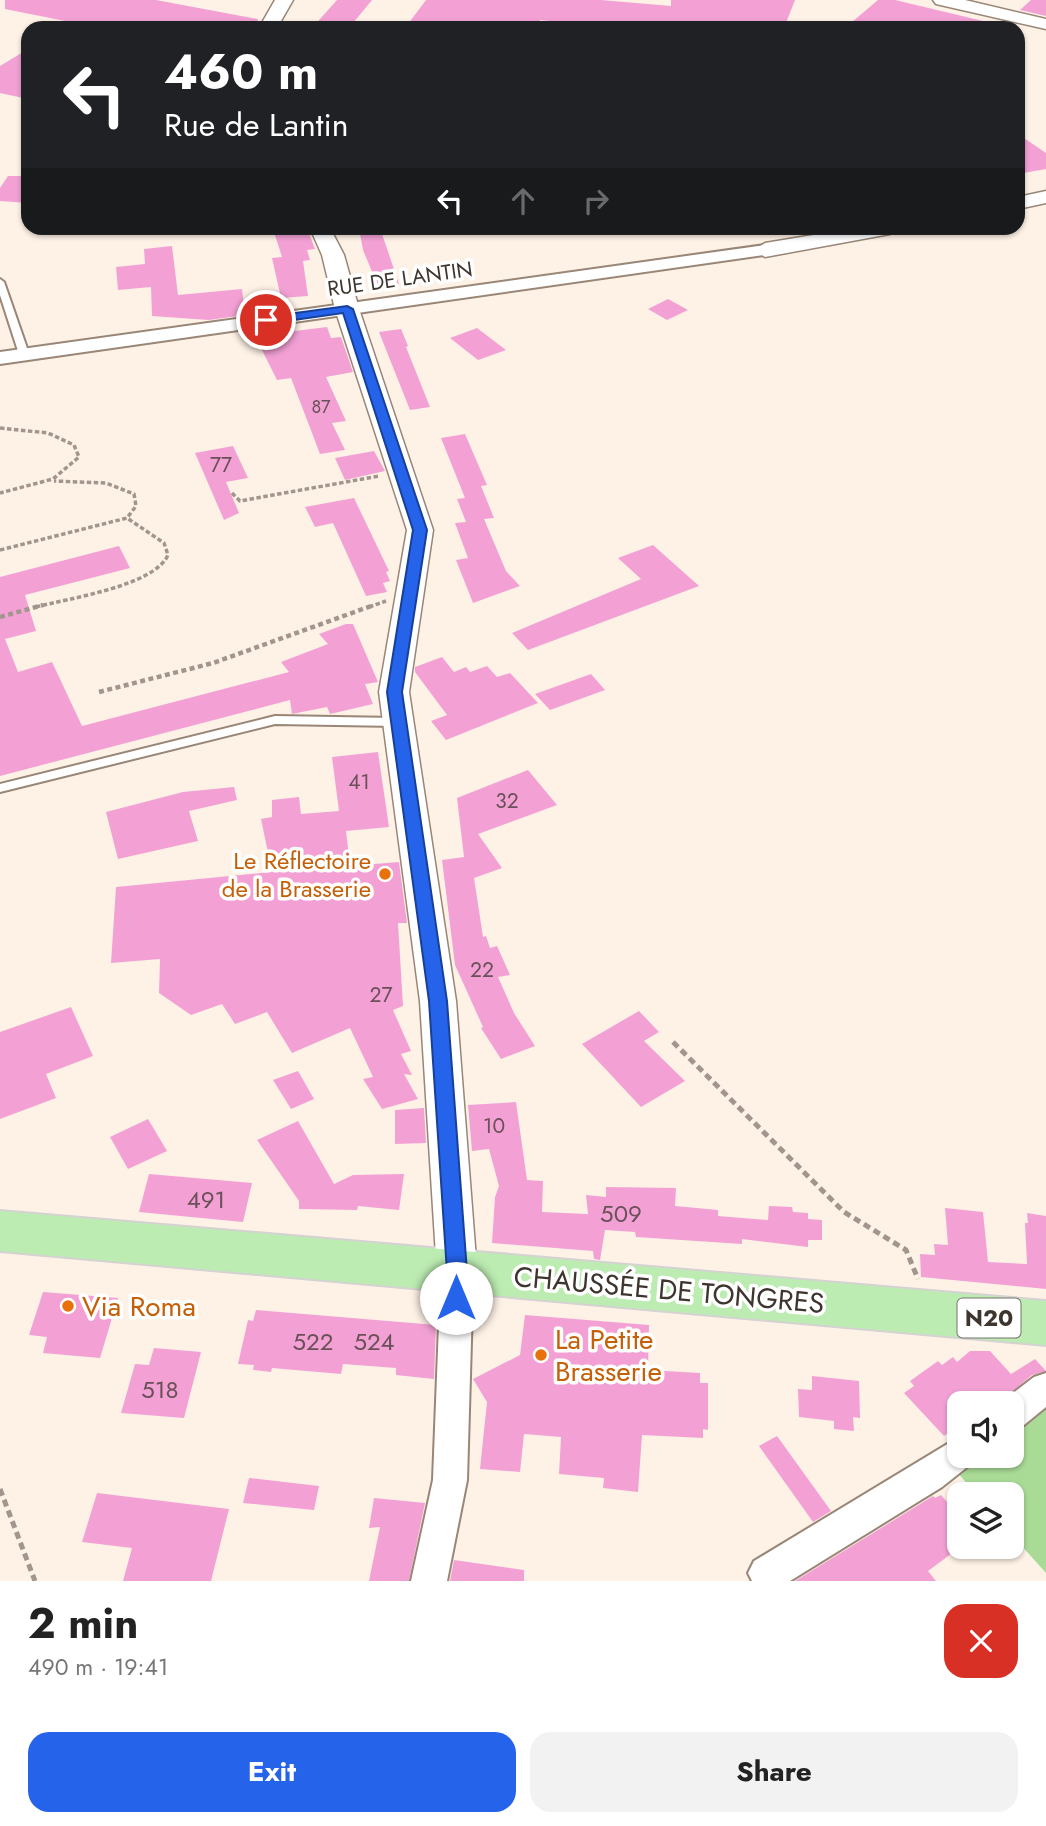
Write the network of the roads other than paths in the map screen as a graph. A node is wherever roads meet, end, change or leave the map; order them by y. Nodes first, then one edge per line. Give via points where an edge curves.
1 (284, 0) edge
2 (942, 0) edge
3 (272, 21) edge
4 (1046, 24) edge
5 (1046, 197) edge
6 (1025, 202) edge
7 (323, 235) edge
8 (850, 235) edge
9 (765, 250) joint
10 (0, 282) edge
11 (347, 309) junction
12 (24, 354) junction
13 (0, 358) edge
14 (399, 722) junction
15 (0, 788) edge
16 (0, 1231) edge
17 (457, 1272) junction
18 (1046, 1322) edge
19 (1046, 1388) edge
20 (1024, 1405) edge
21 (947, 1463) edge
22 (429, 1581) edge
23 (772, 1581) edge

1 - 3 street
2 - 4 street
5 - 6 street
7 - 11 street
8 - 9 street
9 - 11 street, RUE DE LANTIN
10 - 12 lane
11 - 12 street, RUE DE LANTIN
11 - 14 street via 420,530 394,692
12 - 13 street, RUE DE LANTIN
14 - 15 lane via 275,720
14 - 17 street via 438,1001
16 - 17 main road, CHAUSSÉE DE TONGRES / N20
17 - 18 main road, CHAUSSÉE DE TONGRES / N20
17 - 22 street via 450,1480
19 - 20 street
21 - 23 street via 766,1573

